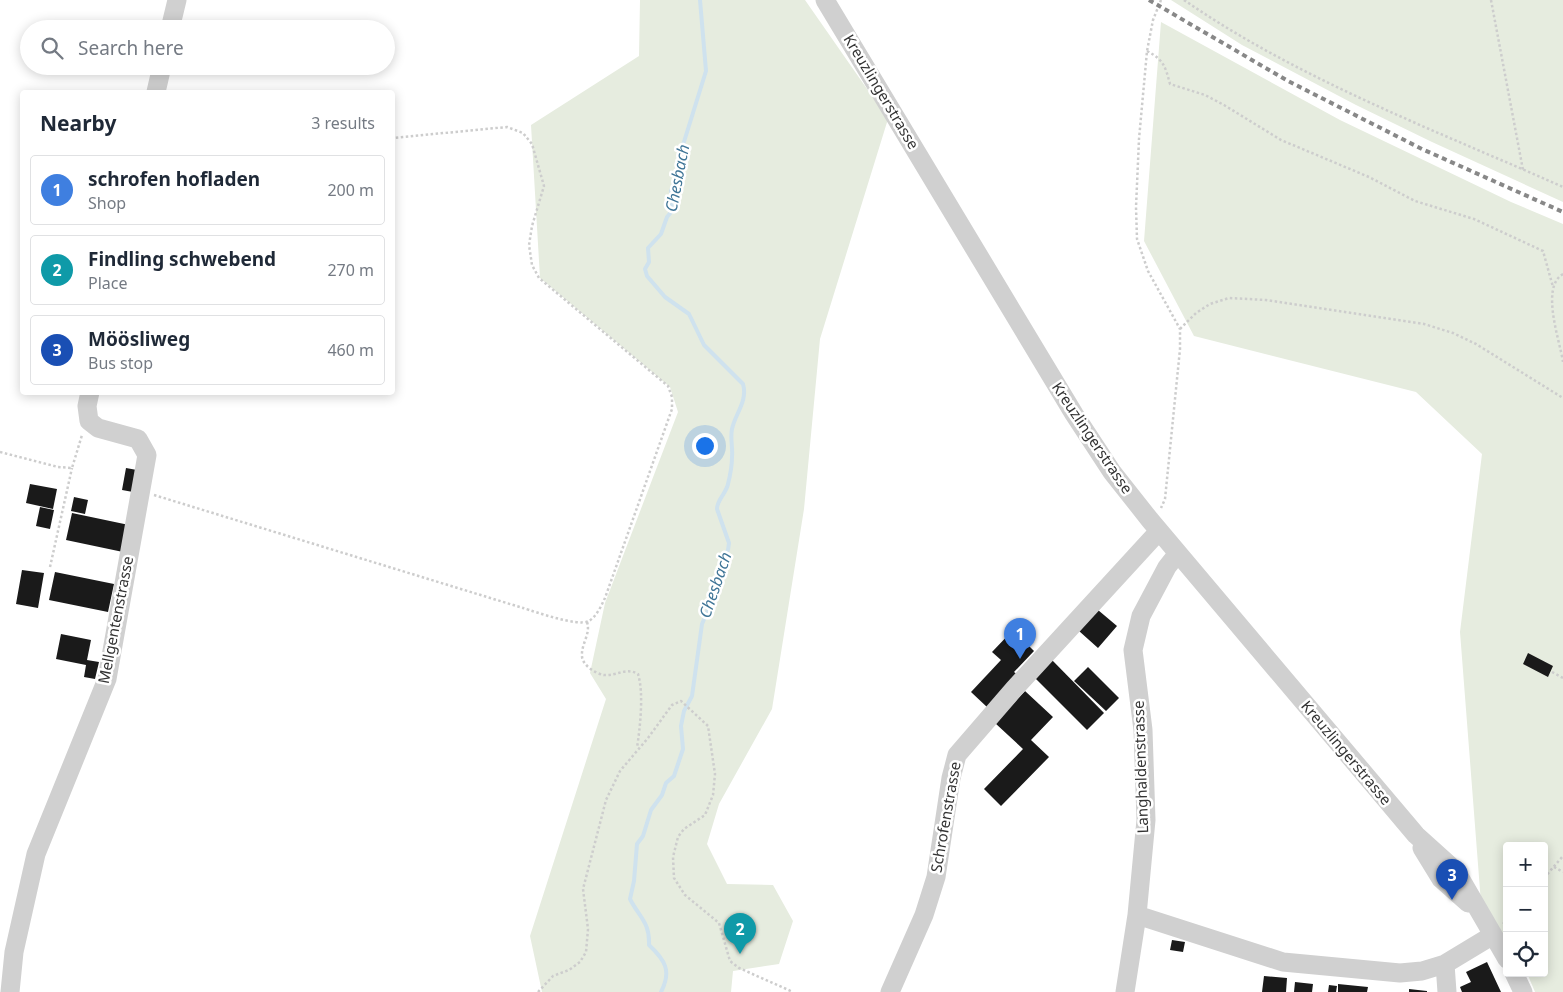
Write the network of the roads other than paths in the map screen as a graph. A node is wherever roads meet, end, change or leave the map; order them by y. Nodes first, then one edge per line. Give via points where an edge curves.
1 (177, 0) edge
2 (825, 0) edge
3 (172, 20) edge
4 (160, 75) edge
5 (156, 90) edge
6 (89, 395) edge
7 (1155, 526) junction
8 (1139, 554) junction
9 (1173, 560) junction
10 (1137, 915) junction
11 (1493, 935) junction
12 (1503, 952) edge
13 (1445, 964) junction
14 (1516, 977) edge
15 (10, 992) edge
16 (890, 992) edge
17 (1125, 992) edge
18 (1446, 992) edge
19 (1524, 992) edge

1 - 3 street
2 - 7 street, Kreuzlingerstrasse via 1074,414 1112,472
4 - 5 street
6 - 15 street, Mellgentenstrasse via 89,421 98,428 138,439 147,455 107,679 36,854 14,952
7 - 8 street, Schrofenstrasse
7 - 9 street, Kreuzlingerstrasse
8 - 9 street via 1161,561
8 - 16 street, Schrofenstrasse via 957,755 936,877 924,915
9 - 10 street, Langhaldenstrasse via 1141,616 1134,650 1143,730 1146,820
9 - 11 street, Kreuzlingerstrasse via 1416,835 1456,871
10 - 13 street via 1283,962 1400,972 1422,971
10 - 17 street, Langhaldenstrasse
11 - 12 street, Kreuzlingerstrasse
11 - 13 street
13 - 18 street
14 - 19 street

